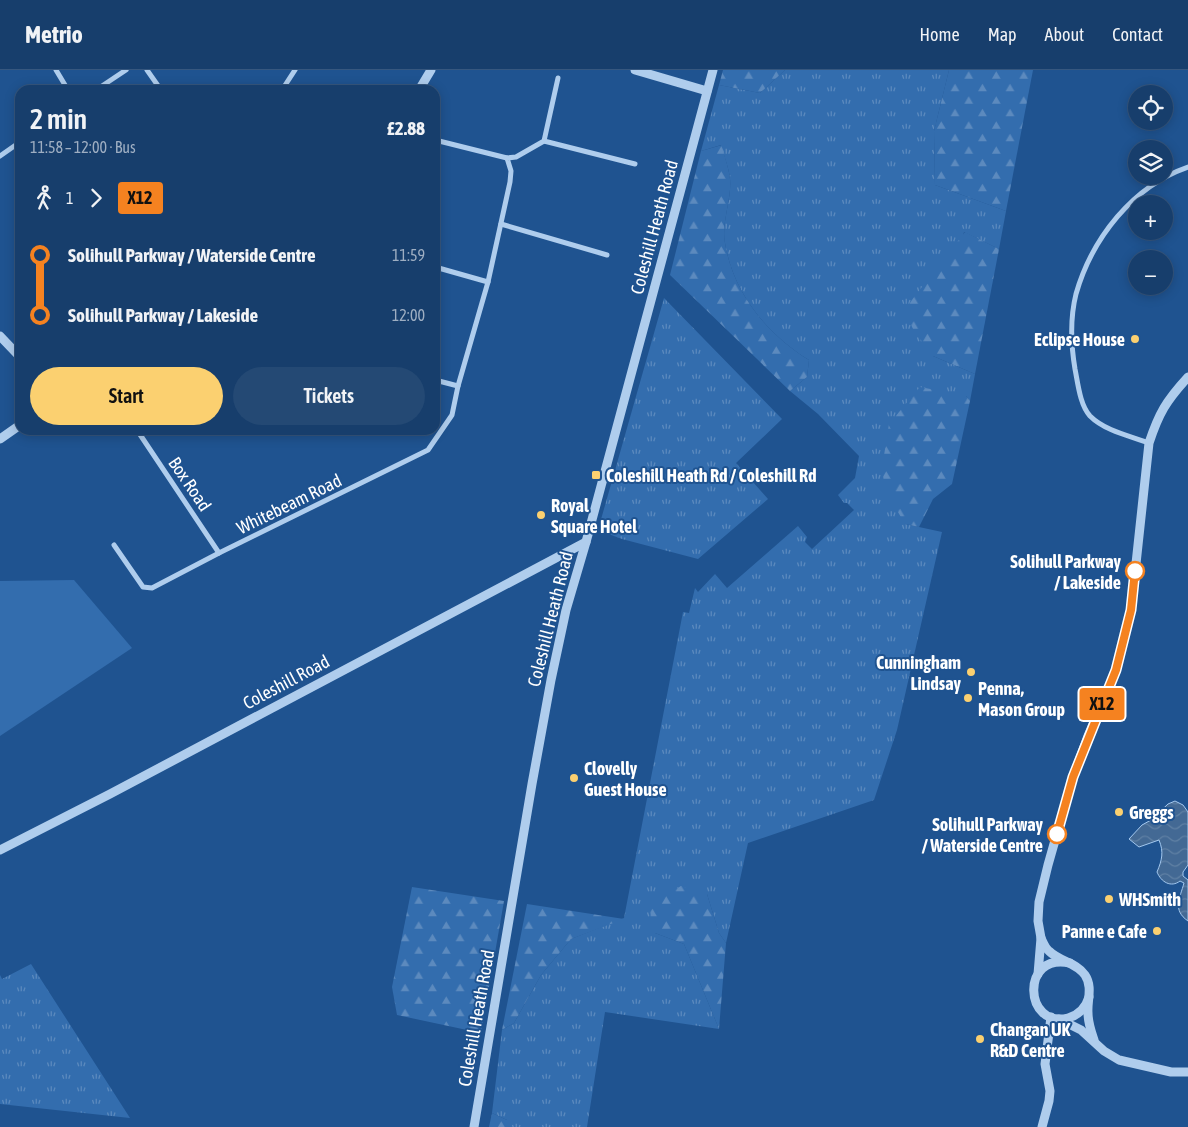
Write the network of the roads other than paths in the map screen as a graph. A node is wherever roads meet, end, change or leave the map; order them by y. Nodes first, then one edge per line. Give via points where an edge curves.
1 (56, 70) edge
2 (126, 70) edge
3 (147, 70) edge
4 (295, 70) edge
5 (431, 70) edge
6 (635, 70) edge
7 (713, 70) edge
8 (558, 78) dead end
9 (65, 85) edge
10 (104, 85) edge
11 (158, 85) edge
12 (285, 85) edge
13 (422, 85) edge
14 (707, 91) junction
15 (440, 141) edge
16 (544, 141) junction
17 (15, 146) edge
18 (0, 156) edge
19 (507, 158) junction
20 (634, 164) dead end
21 (1188, 167) edge
22 (501, 224) junction
23 (607, 255) dead end
24 (440, 268) edge
25 (488, 282) junction
26 (0, 336) edge
27 (15, 352) edge
28 (1188, 378) edge
29 (440, 381) edge
30 (458, 386) junction
31 (15, 428) edge
32 (440, 432) edge
33 (140, 435) edge
34 (438, 435) edge
35 (0, 439) edge
36 (1149, 443) junction
37 (586, 542) junction
38 (114, 545) dead end
39 (219, 553) junction
40 (0, 850) edge
41 (1040, 938) junction
42 (1070, 964) junction
43 (1038, 974) junction
44 (1089, 997) junction
45 (1055, 1018) junction
46 (1095, 1042) junction
47 (1188, 1072) edge
48 (474, 1127) edge
49 (1042, 1127) edge

1 - 9 street
2 - 10 street
3 - 11 street
4 - 12 street
5 - 13 street
6 - 14 street
7 - 14 street, Coleshill Heath Road
8 - 16 street
14 - 37 street, Coleshill Heath Road
15 - 19 street
16 - 19 street via 516,157
16 - 20 street
17 - 18 street
19 - 22 street, Whitebeam Road via 511,171
21 - 36 street via 1174,172 1142,193 1113,221 1088,266 1076,294 1073,312 1073,358 1086,411 1105,426
22 - 23 street
22 - 25 street, Whitebeam Road
24 - 25 street
25 - 30 street, Whitebeam Road
26 - 27 street
28 - 36 street via 1166,402
29 - 30 street
30 - 32 street, Whitebeam Road via 452,415
31 - 35 street
33 - 39 street, Box Road
34 - 39 street, Whitebeam Road via 428,450
36 - 41 street via 1131,610 1116,670 1073,777 1048,865 1039,902
37 - 40 street, Coleshill Road
37 - 48 street, Coleshill Heath Road via 566,610 551,680
38 - 39 street, Whitebeam Road via 143,587 149,588
41 - 42 street via 1047,950
41 - 43 street
42 - 43 street via 1049,965
42 - 44 street via 1079,968 1087,979
43 - 45 street via 1033,987 1037,1005 1042,1012
44 - 45 street via 1075,1016
44 - 46 street via 1090,1028
45 - 46 street via 1081,1030
45 - 49 street via 1045,1064 1050,1091
46 - 47 street via 1120,1060 1171,1072

